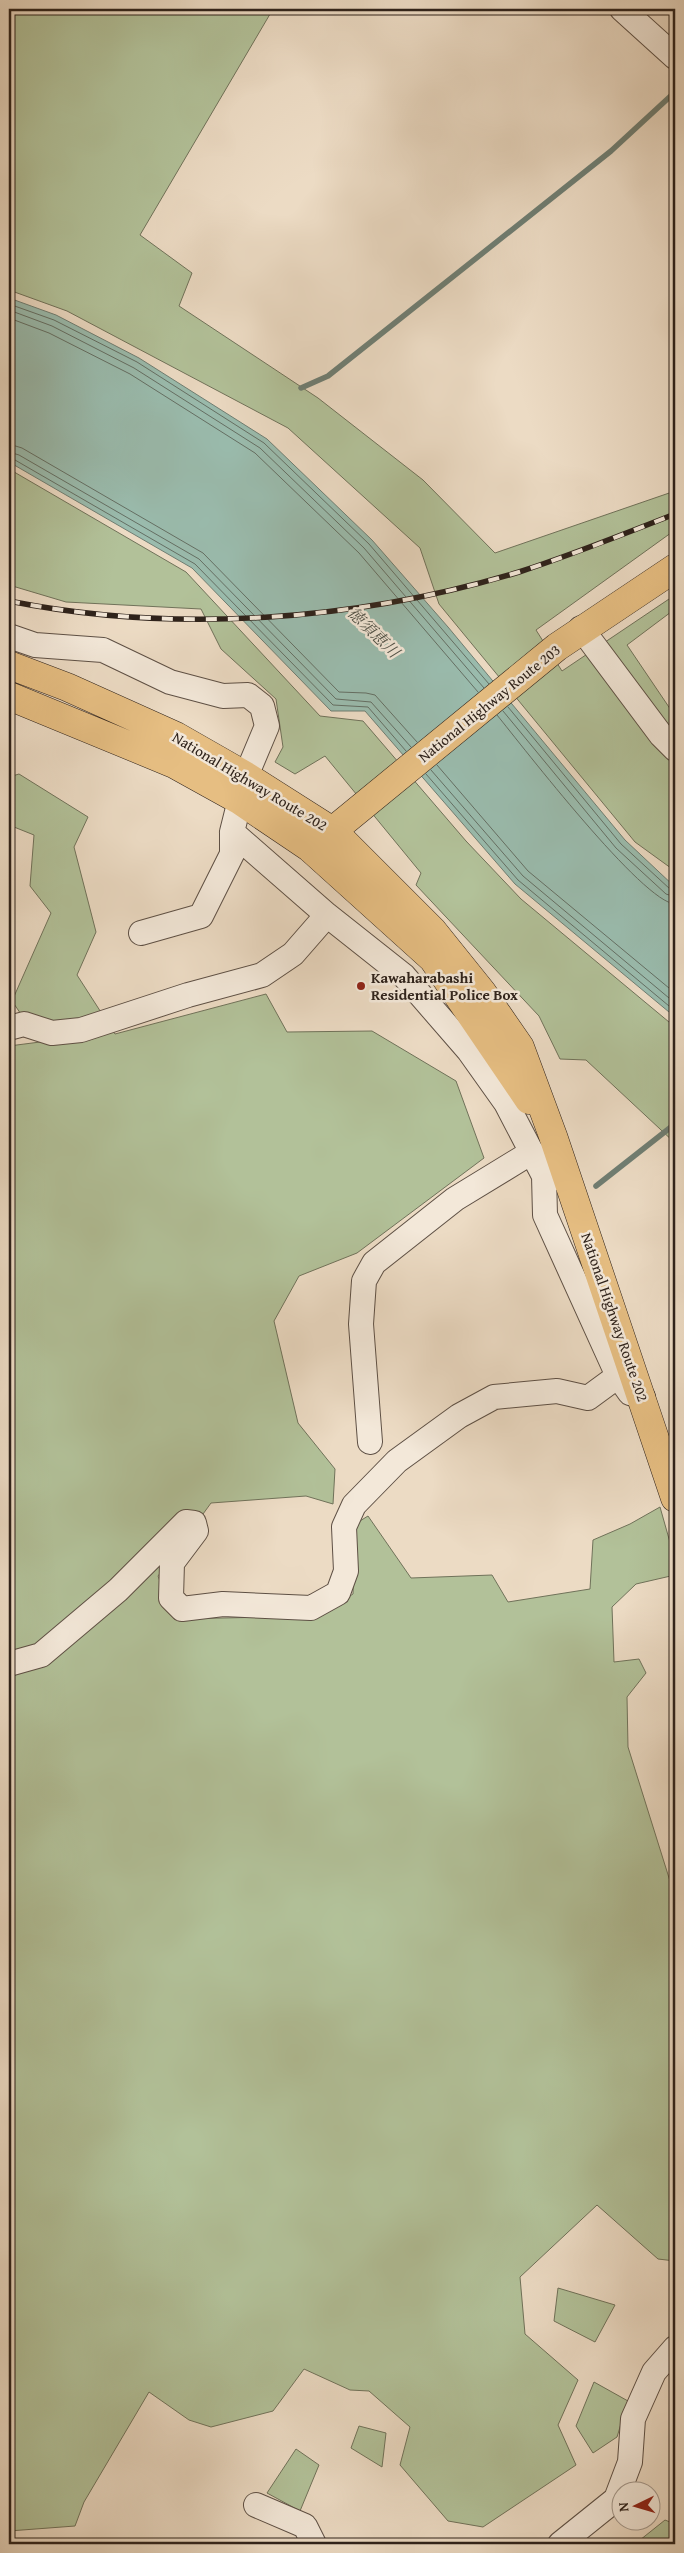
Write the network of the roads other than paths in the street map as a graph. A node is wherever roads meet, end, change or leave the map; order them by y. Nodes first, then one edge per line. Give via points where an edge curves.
1 (622, 9) edge
2 (675, 57) edge
3 (675, 568) edge
4 (581, 628) junction
5 (9, 636) edge
6 (9, 665) edge
7 (9, 696) edge
8 (675, 749) edge
9 (242, 788) junction
10 (232, 832) junction
11 (334, 832) junction
12 (310, 848) junction
13 (327, 915) junction
14 (141, 933) dead end
15 (14, 1021) edge
16 (553, 1136) junction
17 (532, 1152) junction
18 (556, 1177) junction
19 (618, 1376) junction
20 (643, 1397) junction
21 (370, 1442) dead end
22 (675, 1498) edge
23 (9, 1664) edge
24 (675, 2348) edge
25 (256, 2505) dead end
26 (314, 2544) edge
27 (560, 2544) edge

1 - 2 street
3 - 4 highway, National Highway Route 203
4 - 8 street
4 - 11 highway, National Highway Route 203
5 - 9 street via 35,645 103,650 170,682 223,696 248,695 262,706 267,726
6 - 9 highway, National Highway Route 202 via 176,736
7 - 9 highway, National Highway Route 202 via 174,764
9 - 10 street
9 - 11 highway, National Highway Route 202
9 - 12 highway, National Highway Route 202
10 - 13 street
10 - 14 street via 232,854 201,916
11 - 12 highway, National Highway Route 203
11 - 16 highway, National Highway Route 202 via 433,931 482,992 520,1047
12 - 16 highway, National Highway Route 202 via 433,959
13 - 15 street via 293,954 262,975 81,1030 52,1033
13 - 17 street via 404,976 469,1051 506,1103
16 - 18 highway, National Highway Route 202
17 - 18 street
17 - 21 street via 455,1199 370,1269 364,1281 361,1324
18 - 19 street via 545,1215
18 - 20 highway, National Highway Route 202
19 - 20 street via 630,1393
19 - 23 street via 588,1398 557,1390 494,1397 459,1416 397,1460 354,1505 344,1527 346,1571 338,1593 311,1608 224,1604 182,1609 171,1598 172,1563 196,1531 194,1523 186,1522 118,1590 41,1655
20 - 22 highway, National Highway Route 202
24 - 27 street via 654,2372 633,2419 630,2462 616,2499
25 - 26 street via 305,2526

